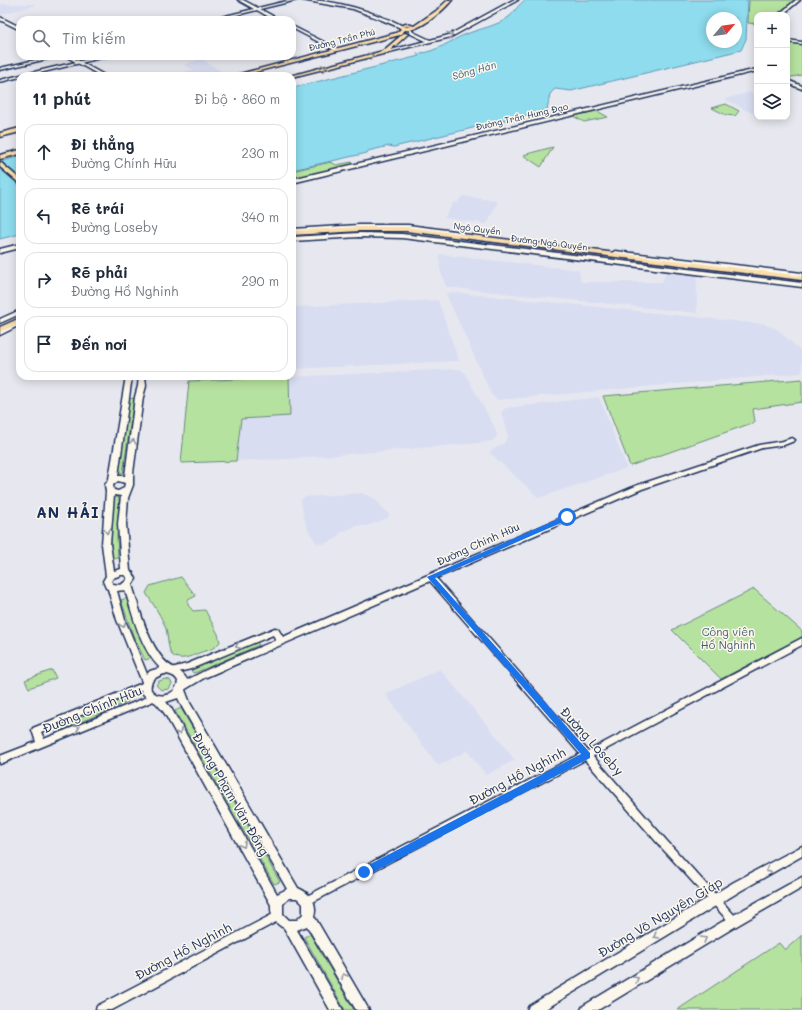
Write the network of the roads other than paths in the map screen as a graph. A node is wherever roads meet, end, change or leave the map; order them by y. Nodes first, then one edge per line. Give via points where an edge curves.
1 (240, 0) edge
2 (304, 0) edge
3 (446, 0) edge
4 (450, 0) edge
5 (516, 0) edge
6 (798, 0) edge
7 (294, 1) edge
8 (258, 10) junction
9 (784, 12) edge
10 (230, 16) edge
11 (270, 16) edge
12 (0, 18) edge
13 (16, 27) edge
14 (406, 27) junction
15 (296, 29) edge
16 (392, 36) junction
17 (401, 38) junction
18 (430, 42) junction
19 (790, 42) edge
20 (802, 43) edge
21 (336, 50) junction
22 (385, 52) junction
23 (40, 60) edge
24 (76, 60) edge
25 (89, 60) edge
26 (80, 62) junction
27 (0, 69) edge
28 (754, 71) edge
29 (38, 72) edge
30 (97, 72) edge
31 (250, 72) edge
32 (296, 75) edge
33 (16, 77) edge
34 (0, 81) edge
35 (790, 82) edge
36 (802, 88) edge
37 (16, 131) edge
38 (0, 135) edge
39 (16, 153) edge
40 (1, 156) edge
41 (0, 164) edge
42 (16, 178) edge
43 (296, 180) edge
44 (296, 232) edge
45 (296, 238) edge
46 (16, 247) edge
47 (0, 251) edge
48 (802, 276) edge
49 (802, 283) edge
50 (16, 315) edge
51 (0, 323) edge
52 (16, 324) edge
53 (0, 332) edge
54 (129, 380) edge
55 (142, 380) edge
56 (128, 385) junction
57 (142, 385) junction
58 (140, 393) junction
59 (127, 394) junction
60 (792, 440) dead end
61 (113, 480) junction
62 (128, 480) junction
63 (127, 490) junction
64 (110, 492) junction
65 (126, 572) junction
66 (110, 576) junction
67 (431, 577) junction
68 (128, 585) junction
69 (112, 587) junction
70 (281, 641) junction
71 (802, 641) edge
72 (169, 670) junction
73 (145, 684) junction
74 (181, 690) junction
75 (155, 699) junction
76 (41, 743) junction
77 (587, 755) junction
78 (0, 760) edge
79 (802, 851) edge
80 (802, 882) edge
81 (295, 893) junction
82 (308, 900) junction
83 (715, 900) junction
84 (277, 904) junction
85 (277, 916) junction
86 (308, 917) junction
87 (734, 921) junction
88 (288, 925) junction
89 (101, 1010) edge
90 (337, 1010) edge
91 (363, 1010) edge
92 (533, 1010) edge
93 (587, 1010) edge

1 - 8 street
2 - 14 main road via 351,6
3 - 14 main road
4 - 14 main road via 438,10
18 -> 5 street via 458,32
6 - 9 street
7 - 8 street
8 - 10 street
8 - 11 street
12 - 13 main road
14 - 16 main road, Đường Trần Phú via 401,33
14 - 17 main road via 406,33
14 - 18 street
15 - 21 street
16 - 17 main road
16 - 21 main road, Đường Trần Phú
17 - 22 main road
18 - 22 street
19 - 20 street
21 - 31 main road, Đường Trần Phú
32 -> 22 main road
23 - 27 street
24 - 26 main road
25 - 26 street
26 - 29 street
26 - 30 main road
28 - 43 main road, Đường Trần Hưng Đạo
33 - 34 street
35 - 36 main road
37 - 38 main road
39 - 40 main road
41 - 42 main road
44 - 48 highway, Ngô Quyền via 406,229
45 - 49 highway, Ngô Quyền via 404,233
46 - 47 main road
50 - 51 highway
52 - 53 highway
54 - 56 main road
55 - 57 main road
56 - 57 main road via 134,382
56 - 59 main road
57 - 58 main road
58 - 59 main road
62 -> 58 main road
59 - 61 main road
60 - 67 street, Đường Chính Hữu via 761,446 640,487
61 - 62 main road
61 - 64 main road
62 - 63 main road
63 - 64 main road via 119,494
63 - 65 main road via 122,524
64 -> 66 main road via 106,544
65 - 66 main road via 117,572
65 - 68 main road via 132,577
66 - 69 main road via 107,581
67 - 70 street, Đường Chính Hữu
67 - 77 street, Đường Loseby
68 - 69 main road
68 - 72 main road via 139,621 150,645 160,663
69 -> 73 main road via 121,620
70 -> 72 street via 275,631 188,667
70 - 74 street, Đường Chính Hữu via 196,678
71 - 77 street, Đường Hồ Nghinh
72 - 73 main road via 155,673
72 - 74 main road via 181,677
73 - 75 main road via 146,693
73 - 76 street, Đường Chính Hữu via 36,730
74 - 75 main road via 168,698
74 - 81 main road, Đường Phạm Văn Đồng via 185,704
76 -> 75 street, Đường Chính Hữu
75 -> 84 main road, Đường Phạm Văn Đồng via 168,711
76 - 78 street, Đường Chính Hữu
77 - 82 street, Đường Hồ Nghinh
77 - 83 street, Đường Loseby
79 -> 83 main road, Đường Võ Nguyên Giáp
80 - 87 main road
81 - 82 main road via 305,896
81 - 84 main road via 286,895
82 - 86 main road
83 - 87 street, Đường Loseby
83 -> 92 main road, Đường Võ Nguyên Giáp
84 - 85 main road
85 - 88 main road
85 - 89 street, Đường Hồ Nghinh
86 - 88 main road via 301,923
91 -> 86 main road
93 -> 87 main road
88 - 90 main road

